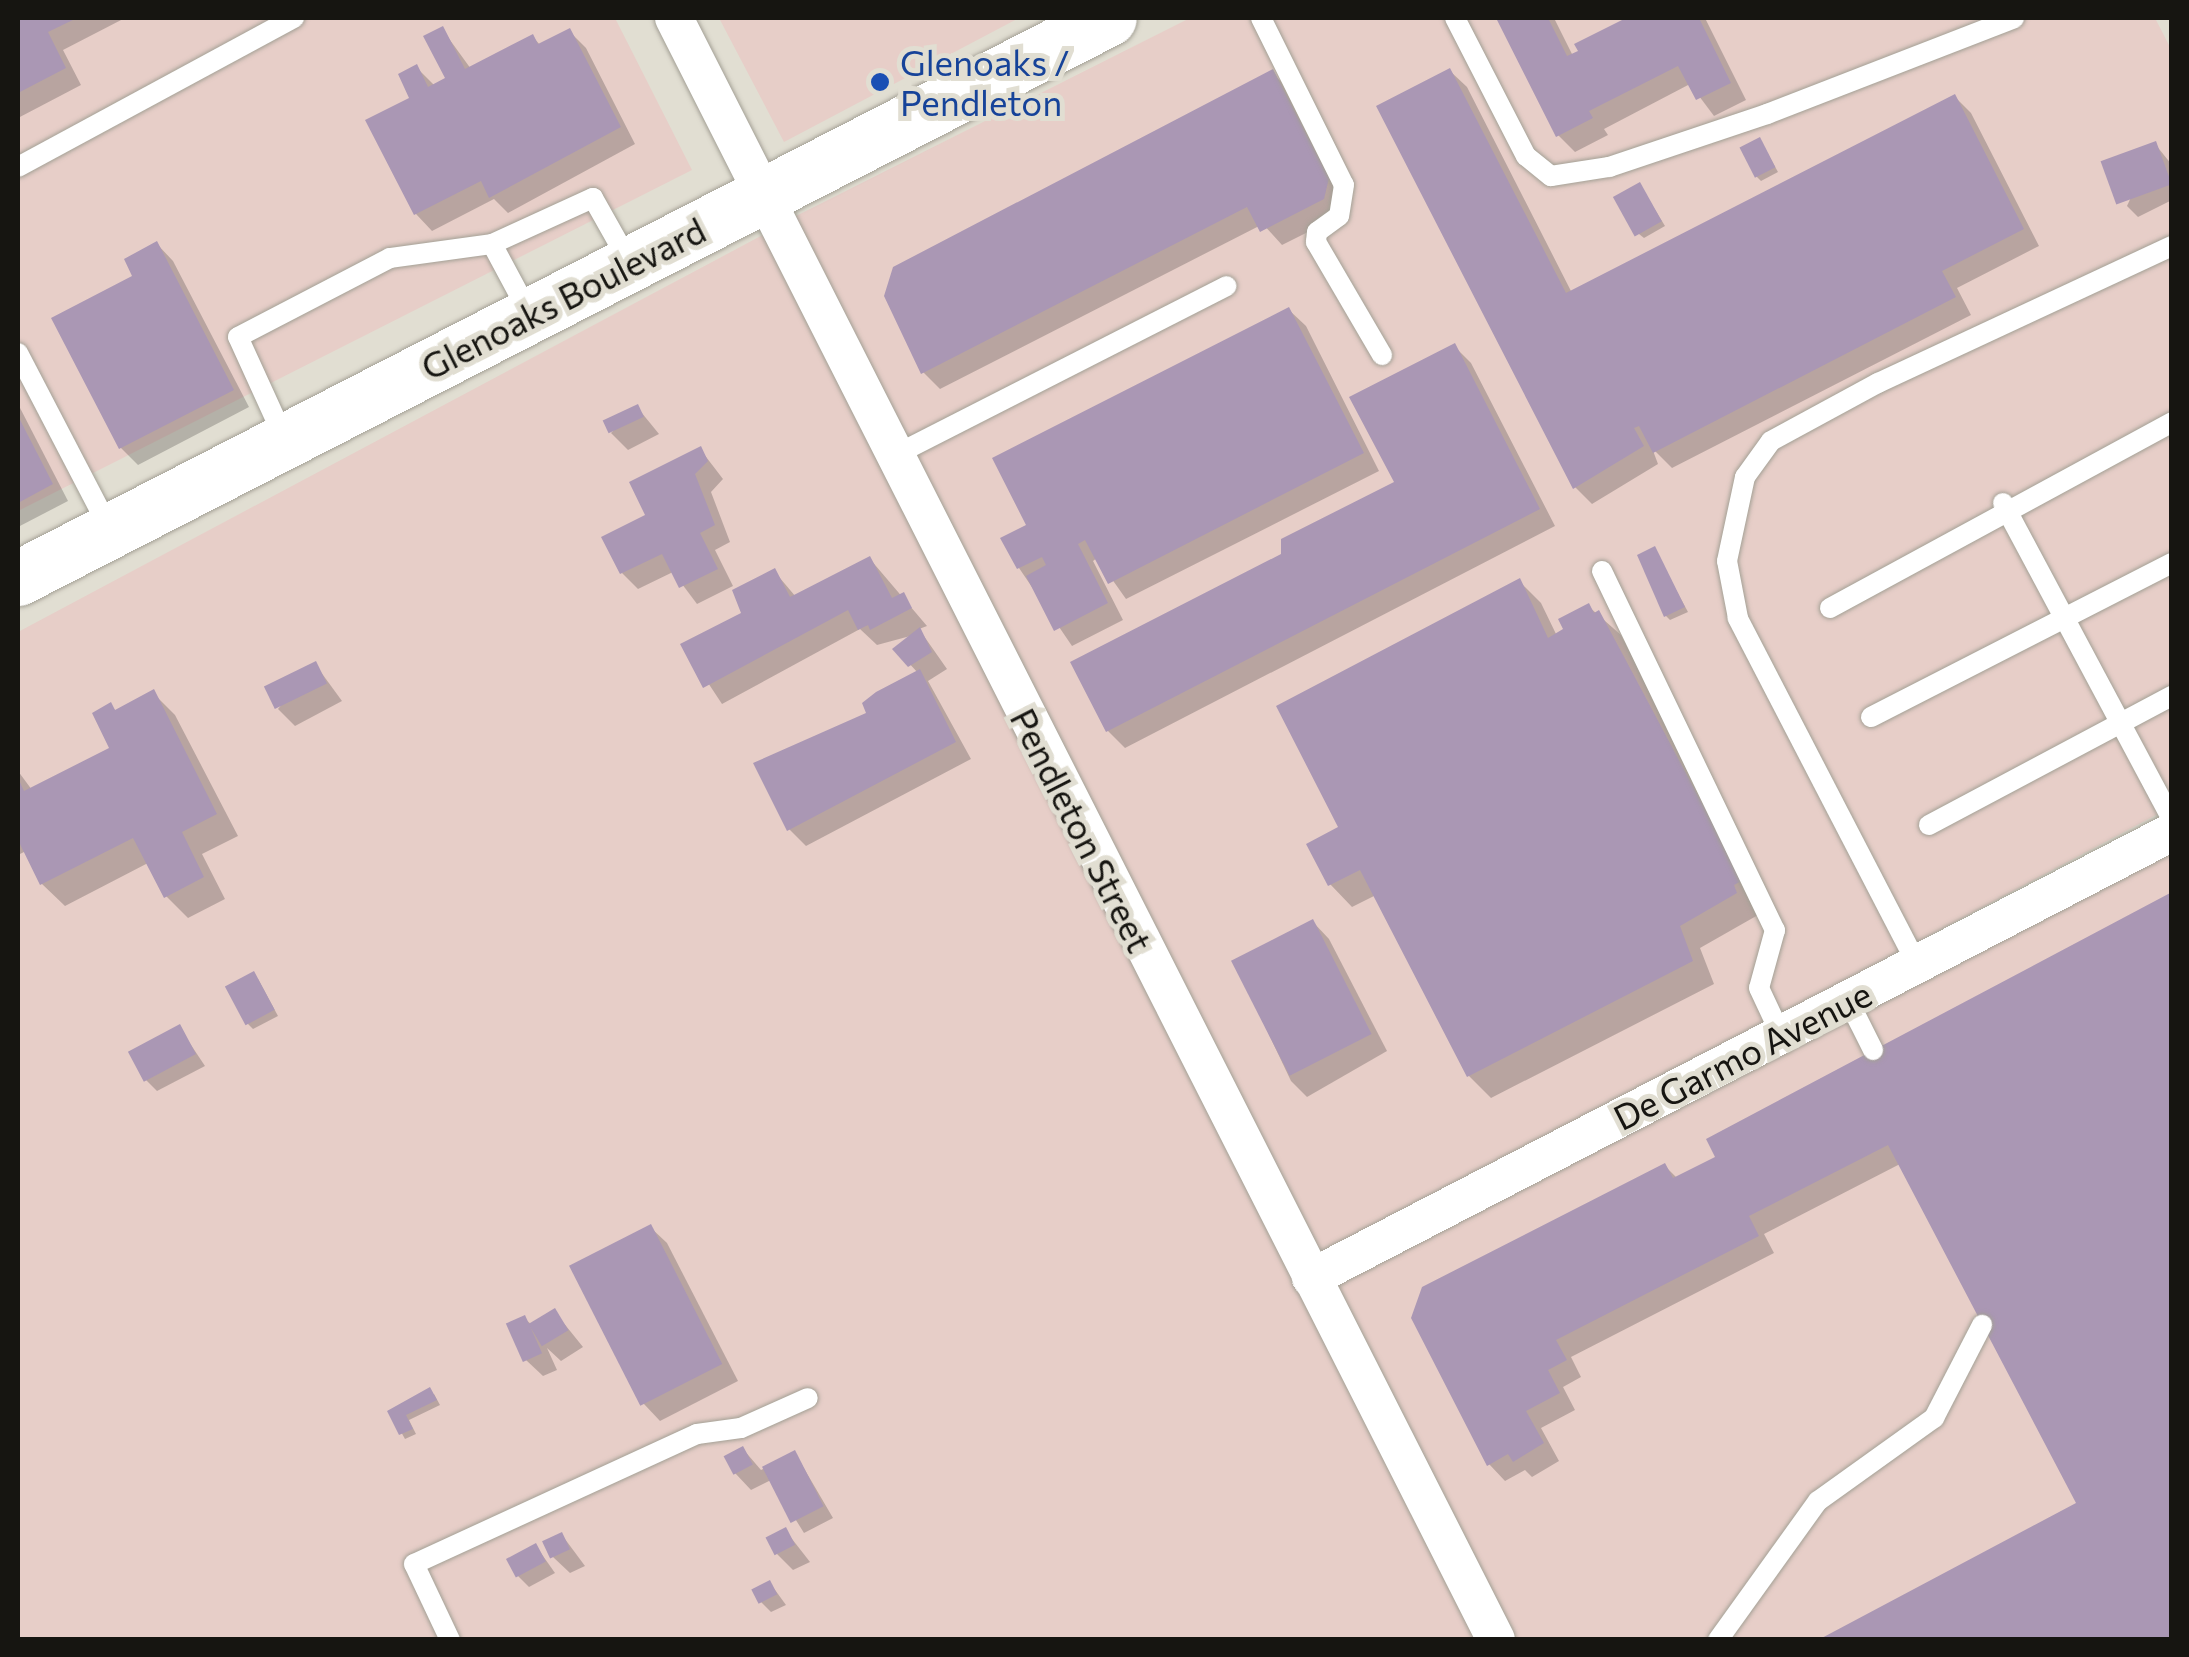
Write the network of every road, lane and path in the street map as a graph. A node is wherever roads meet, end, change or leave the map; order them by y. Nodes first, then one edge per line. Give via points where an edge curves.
1 (294, 18) edge
2 (674, 18) edge
3 (1109, 18) edge
4 (1262, 18) edge
5 (1455, 18) edge
6 (2014, 18) edge
7 (18, 167) edge
8 (766, 194) junction
9 (492, 244) junction
10 (2172, 246) edge
11 (630, 264) junction
12 (1226, 286) dead end
13 (530, 315) junction
14 (18, 353) edge
15 (1382, 355) dead end
16 (2172, 422) edge
17 (285, 440) junction
18 (894, 455) junction
19 (2006, 507) junction
20 (110, 530) junction
21 (2172, 563) edge
22 (1602, 570) dead end
23 (18, 578) edge
24 (1830, 608) dead end
25 (2065, 618) junction
26 (2172, 696) edge
27 (1871, 717) dead end
28 (2120, 723) junction
29 (2172, 819) edge
30 (1928, 825) dead end
31 (2172, 832) edge
32 (1917, 964) junction
33 (1848, 1000) junction
34 (1781, 1034) junction
35 (1873, 1050) dead end
36 (1311, 1278) junction
37 (1982, 1325) dead end
38 (808, 1398) dead end
39 (450, 1640) edge
40 (1496, 1640) edge
41 (1718, 1640) edge

1 - 7 lane
2 - 8 street, Pendleton Street
3 - 8 main road, Glenoaks Boulevard
4 - 15 lane via 1344,185 1339,216 1317,232 1316,242
5 - 6 lane via 1526,156 1551,176 1609,167 1767,114
8 - 11 main road, Glenoaks Boulevard
8 - 18 street, Pendleton Street
9 - 11 lane via 593,198
9 - 13 lane
9 - 17 lane via 390,258 238,337
10 - 32 lane via 1771,440 1745,478 1727,561 1738,618
11 - 13 main road, Glenoaks Boulevard
12 - 18 lane
13 - 17 main road, Glenoaks Boulevard
14 - 20 lane
16 - 19 lane
17 - 20 main road, Glenoaks Boulevard
18 - 36 street, Pendleton Street
19 - 24 lane
19 - 25 lane
20 - 23 main road, Glenoaks Boulevard
21 - 25 lane
22 - 34 lane via 1775,930 1759,988
25 - 27 lane
25 - 28 lane
26 - 28 lane
28 - 29 lane
28 - 30 lane
31 - 32 street, De Garmo Avenue
32 - 33 street, De Garmo Avenue
33 - 34 street, De Garmo Avenue
33 - 35 lane
34 - 36 street, De Garmo Avenue
36 - 40 street, Pendleton Street
37 - 41 lane via 1934,1418 1818,1501
38 - 39 lane via 741,1428 697,1434 414,1564

